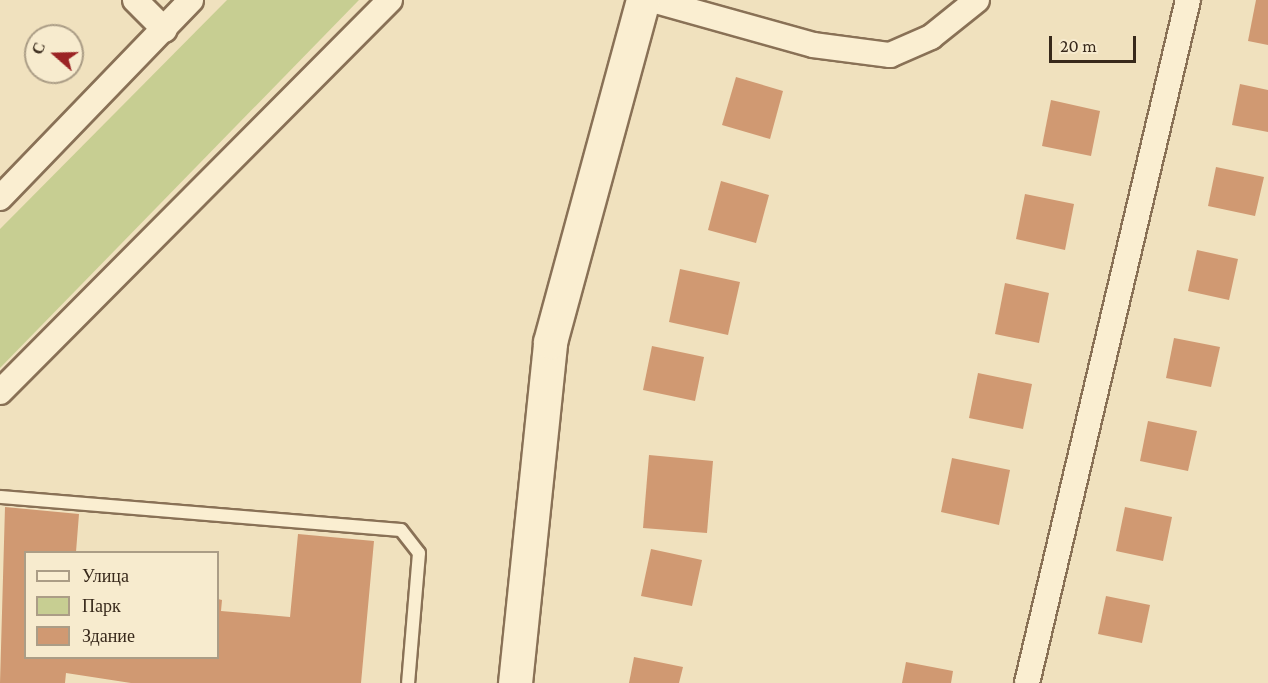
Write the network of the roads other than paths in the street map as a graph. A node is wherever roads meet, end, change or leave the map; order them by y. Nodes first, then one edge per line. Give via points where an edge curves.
1 (135, 0) edge
2 (191, 0) edge
3 (390, 0) edge
4 (643, 0) edge
5 (652, 0) edge
6 (977, 0) edge
7 (1188, 0) edge
8 (165, 30) junction
9 (0, 198) edge
10 (0, 392) edge
11 (0, 497) edge
12 (408, 683) edge
13 (515, 683) edge
14 (1027, 683) edge

1 - 8 street
2 - 8 street
3 - 10 street
4 - 13 street via 550,342
5 - 6 street via 813,45 890,54 931,37
7 - 14 street
8 - 9 street
11 - 12 lane via 401,530 419,553

